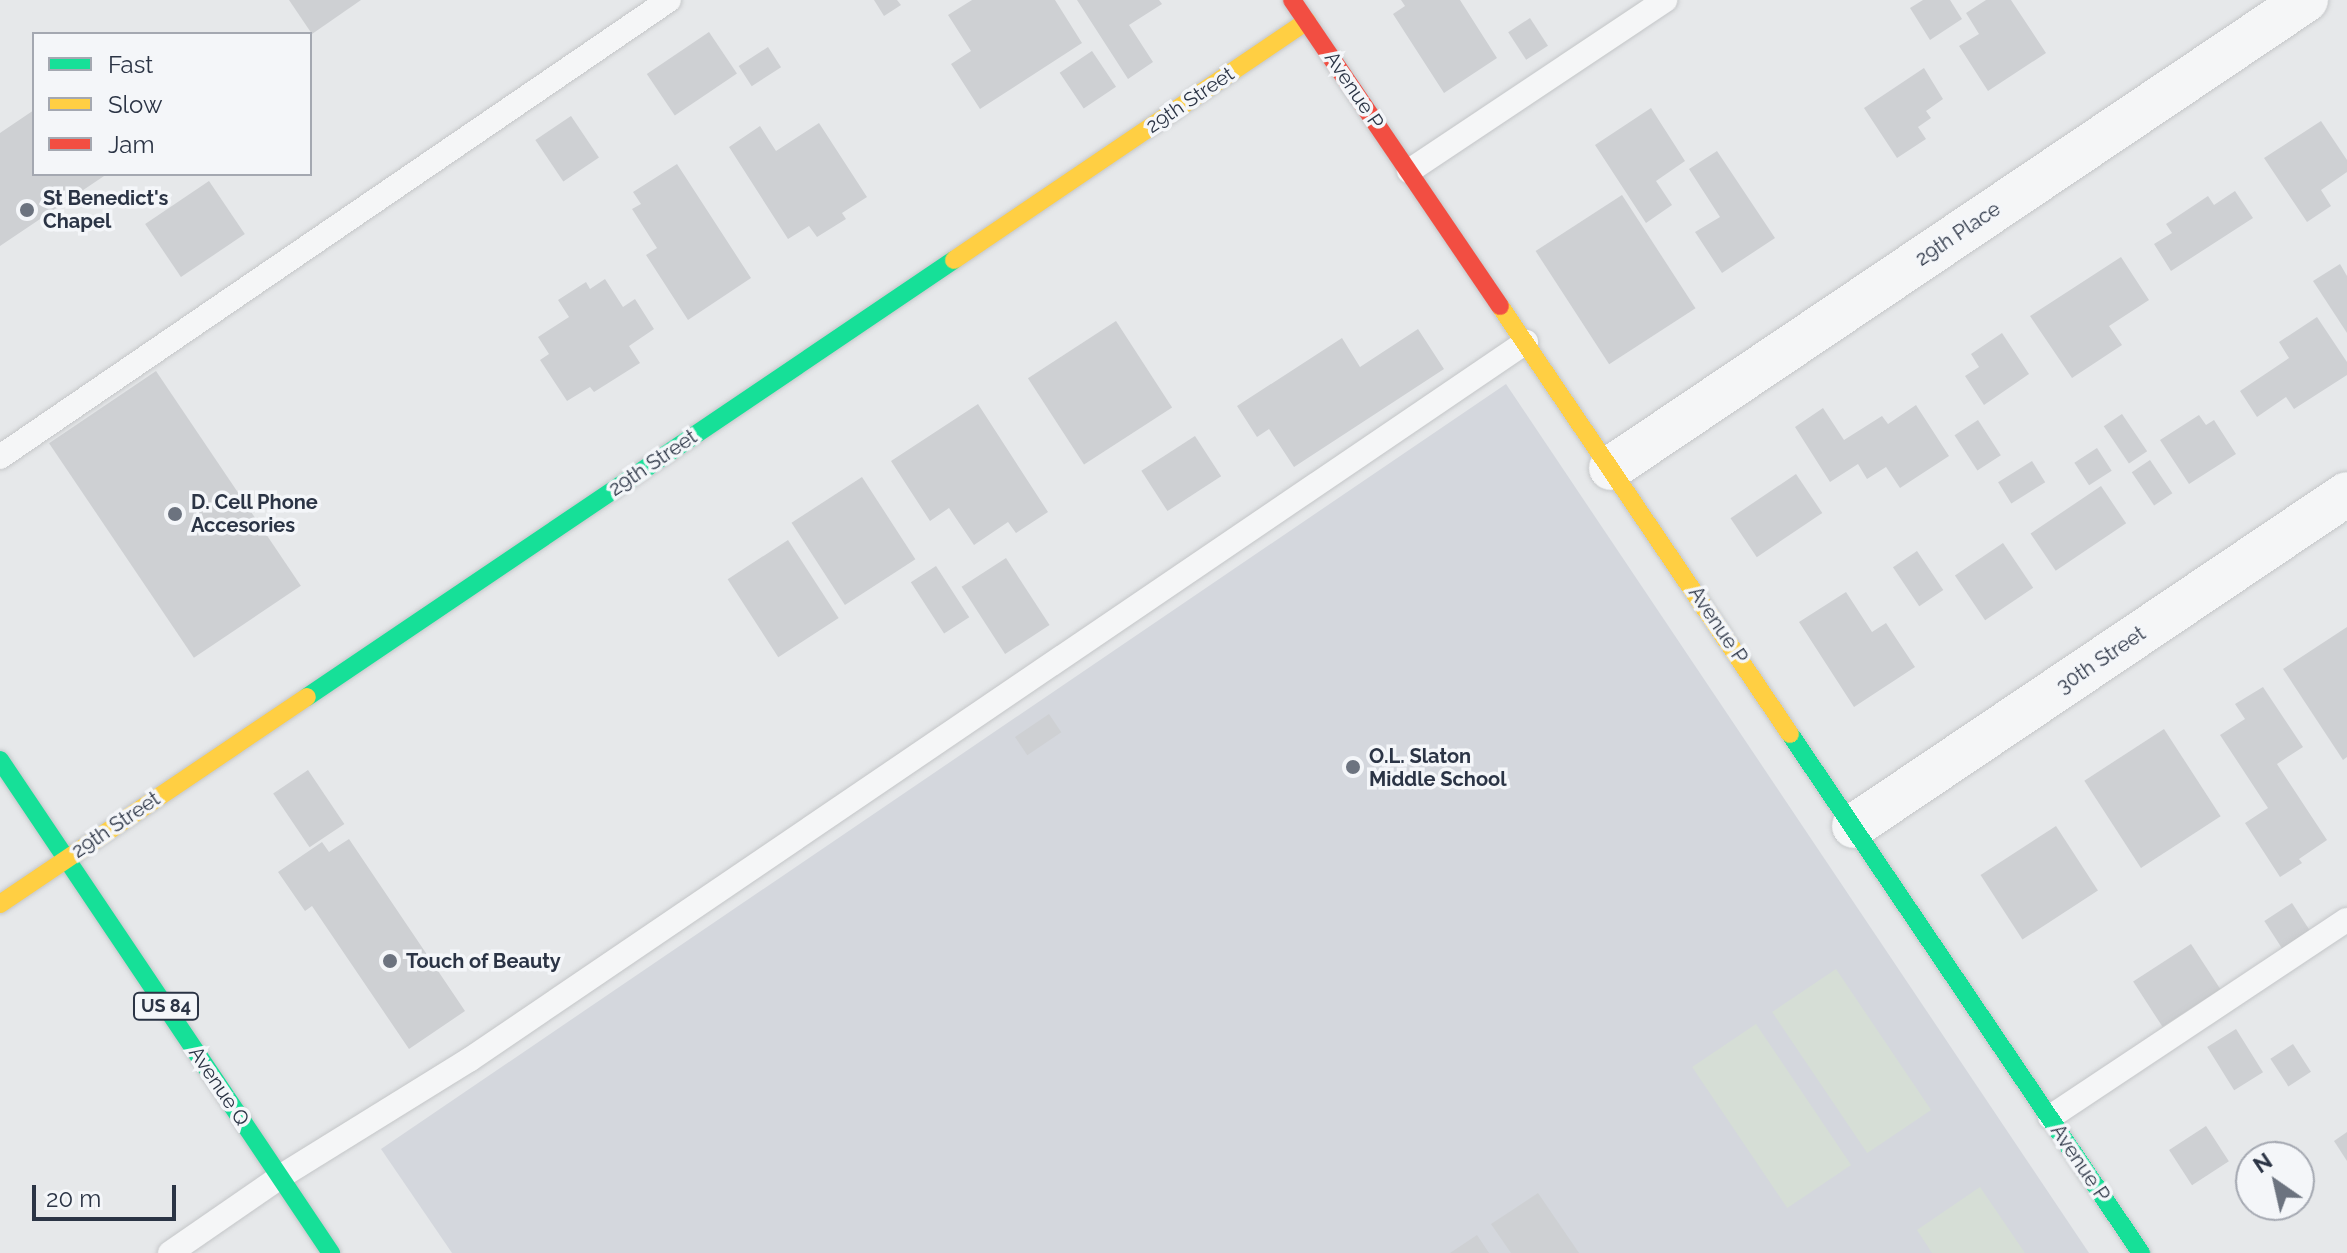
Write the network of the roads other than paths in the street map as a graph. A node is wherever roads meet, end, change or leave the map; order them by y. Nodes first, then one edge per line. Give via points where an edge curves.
1 (669, 0) edge
2 (1292, 0) edge
3 (1665, 0) edge
4 (2306, 0) edge
5 (1307, 21) junction
6 (1409, 171) junction
7 (1526, 342) junction
8 (0, 457) edge
9 (1611, 468) junction
10 (2347, 494) edge
11 (0, 760) edge
12 (1854, 826) junction
13 (67, 859) junction
14 (0, 904) edge
15 (2347, 920) edge
16 (2050, 1117) junction
17 (280, 1177) junction
18 (170, 1253) edge
19 (331, 1253) edge
20 (2141, 1253) edge

1 - 8 lane
2 - 5 main road, Avenue P
3 - 6 lane
4 - 9 street, 29th Place
5 - 6 main road, Avenue P
5 - 13 main road, 29th Street
6 - 7 main road, Avenue P
7 - 9 main road, Avenue P
7 - 17 lane via 469,1060
9 - 12 main road, Avenue P
10 - 12 street, 30th Street
11 - 13 main road, Avenue Q / US 84
12 - 16 main road, Avenue P
13 - 14 main road, 29th Street
13 - 17 main road, Avenue Q / US 84
15 - 16 lane
16 - 20 main road, Avenue P
17 - 18 lane
17 - 19 main road, Avenue Q / US 84

